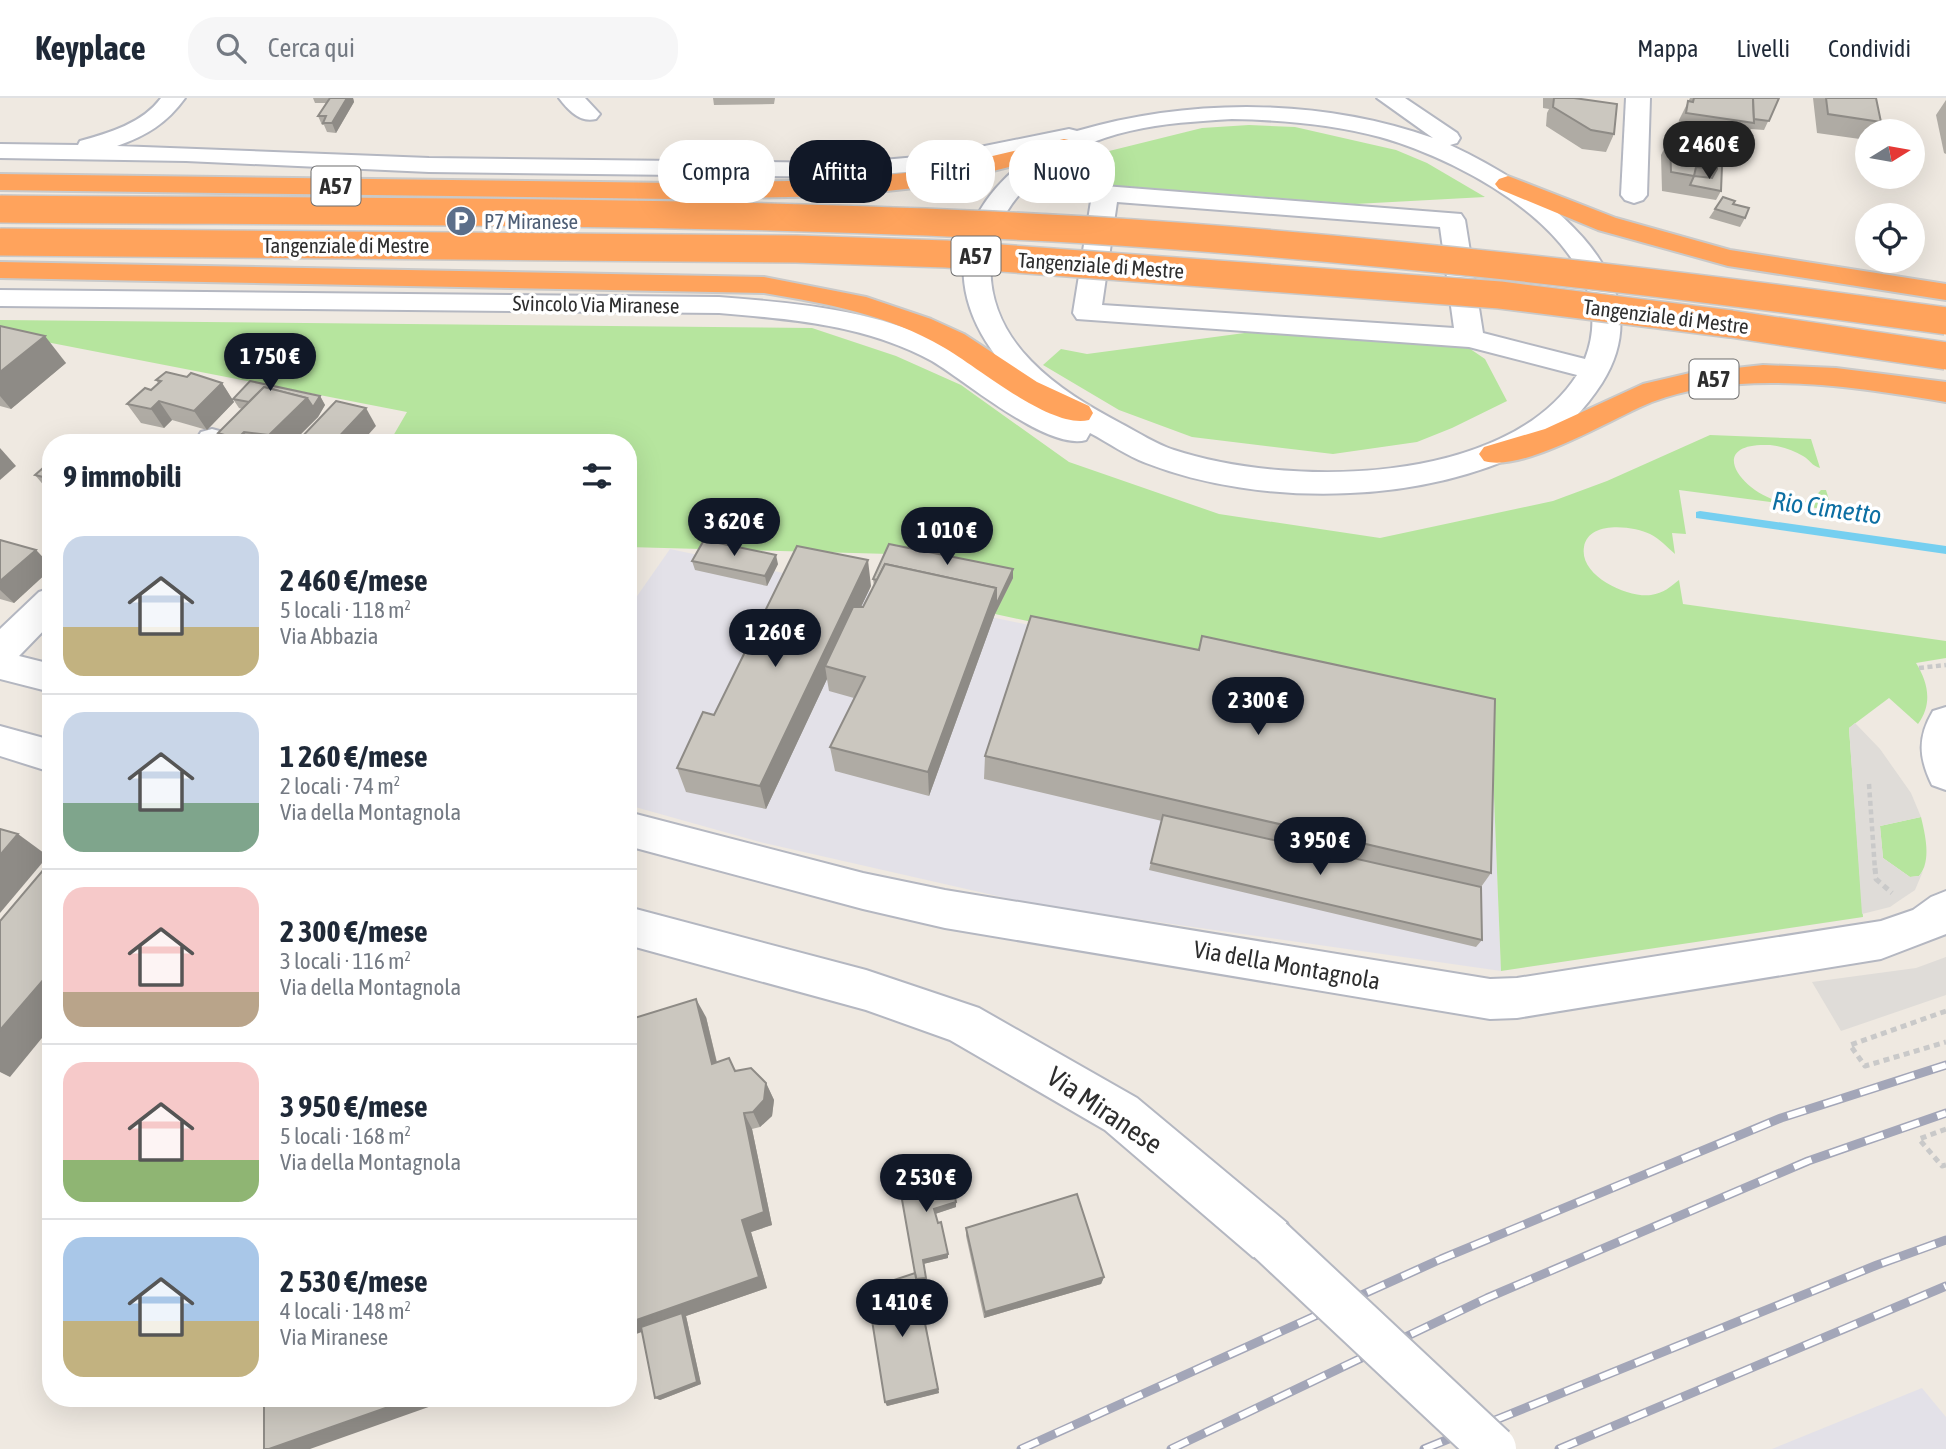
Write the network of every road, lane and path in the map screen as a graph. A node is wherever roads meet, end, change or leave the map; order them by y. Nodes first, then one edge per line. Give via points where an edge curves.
1 (1194, 98) edge
2 (1390, 98) edge
3 (1638, 98) edge
4 (171, 102) edge
5 (1103, 131) junction
6 (1080, 140) edge
7 (0, 151) edge
8 (66, 152) junction
9 (186, 154) junction
10 (229, 157) junction
11 (1009, 159) edge
12 (0, 166) edge
13 (1497, 177) junction
14 (0, 182) edge
15 (1009, 190) edge
16 (1634, 194) dead end
17 (1115, 195) edge
18 (1104, 203) edge
19 (0, 209) edge
20 (0, 242) edge
21 (0, 270) edge
22 (1946, 292) edge
23 (0, 298) edge
24 (1946, 321) edge
25 (1471, 338) junction
26 (1946, 356) edge
27 (1595, 372) junction
28 (1946, 391) edge
29 (1078, 413) junction
30 (1495, 454) junction
31 (1160, 457) junction
32 (42, 610) edge
33 (0, 656) edge
34 (0, 664) edge
35 (1946, 665) edge
36 (1919, 668) dead end
37 (42, 676) edge
38 (1946, 722) edge
39 (0, 741) edge
40 (42, 753) edge
41 (1946, 774) edge
42 (1946, 781) edge
43 (1869, 785) dead end
44 (637, 832) edge
45 (1900, 900) dead end
46 (1946, 910) edge
47 (637, 928) edge
48 (1946, 1011) edge
49 (1946, 1042) edge
50 (1946, 1129) edge
51 (1946, 1165) edge
52 (1493, 1449) edge

1 - 5 street via 1139,114
2 - 13 street
3 - 16 street
4 - 8 street via 120,136
4 - 9 street via 168,133 176,148
5 - 6 street
5 - 10 street via 940,162 848,170 429,165
5 - 13 street via 1189,114 1320,117 1407,137
7 - 8 street
8 - 9 street
9 - 10 street
10 - 12 street via 158,166
11 - 14 highway, A57 via 933,178 840,188 672,191
13 - 22 highway via 1607,224 1728,258
13 - 27 street via 1543,210 1572,239 1592,270 1603,304 1605,338
15 - 29 street via 983,226 976,254 976,283 984,314 1004,348 1035,382
17 - 25 street via 1452,220
18 - 25 street via 1087,313
19 - 24 highway, Tangenziale di Mestre / A57, bridge via 989,225 1488,262 1744,291
20 - 26 highway, Tangenziale di Mestre / A57, bridge via 946,254 1500,295
21 - 29 highway via 764,285 834,295 896,314 946,337 1021,386
23 - 31 street, Svincolo Via Miranese via 719,305 796,311 834,317 940,354 1015,404 1076,433
25 - 27 street
27 - 30 street via 1573,403 1539,431
28 - 30 highway, A57 via 1877,380 1787,374 1720,378 1653,392 1555,437
29 - 31 street
30 - 31 street via 1392,479 1334,481 1277,480
32 - 33 street
34 - 37 street
35 - 36 path
38 - 41 street via 1939,747
39 - 40 street
41 - 42 street
43 - 45 path via 1876,879
44 - 46 street, Via della Montagnola via 945,909 1490,999 1881,940 1927,924
47 - 52 street, Via Miranese, bridge via 866,990 962,1023 1121,1114 1270,1240
48 - 49 path via 1850,1045 1864,1066
50 - 51 path via 1919,1139

